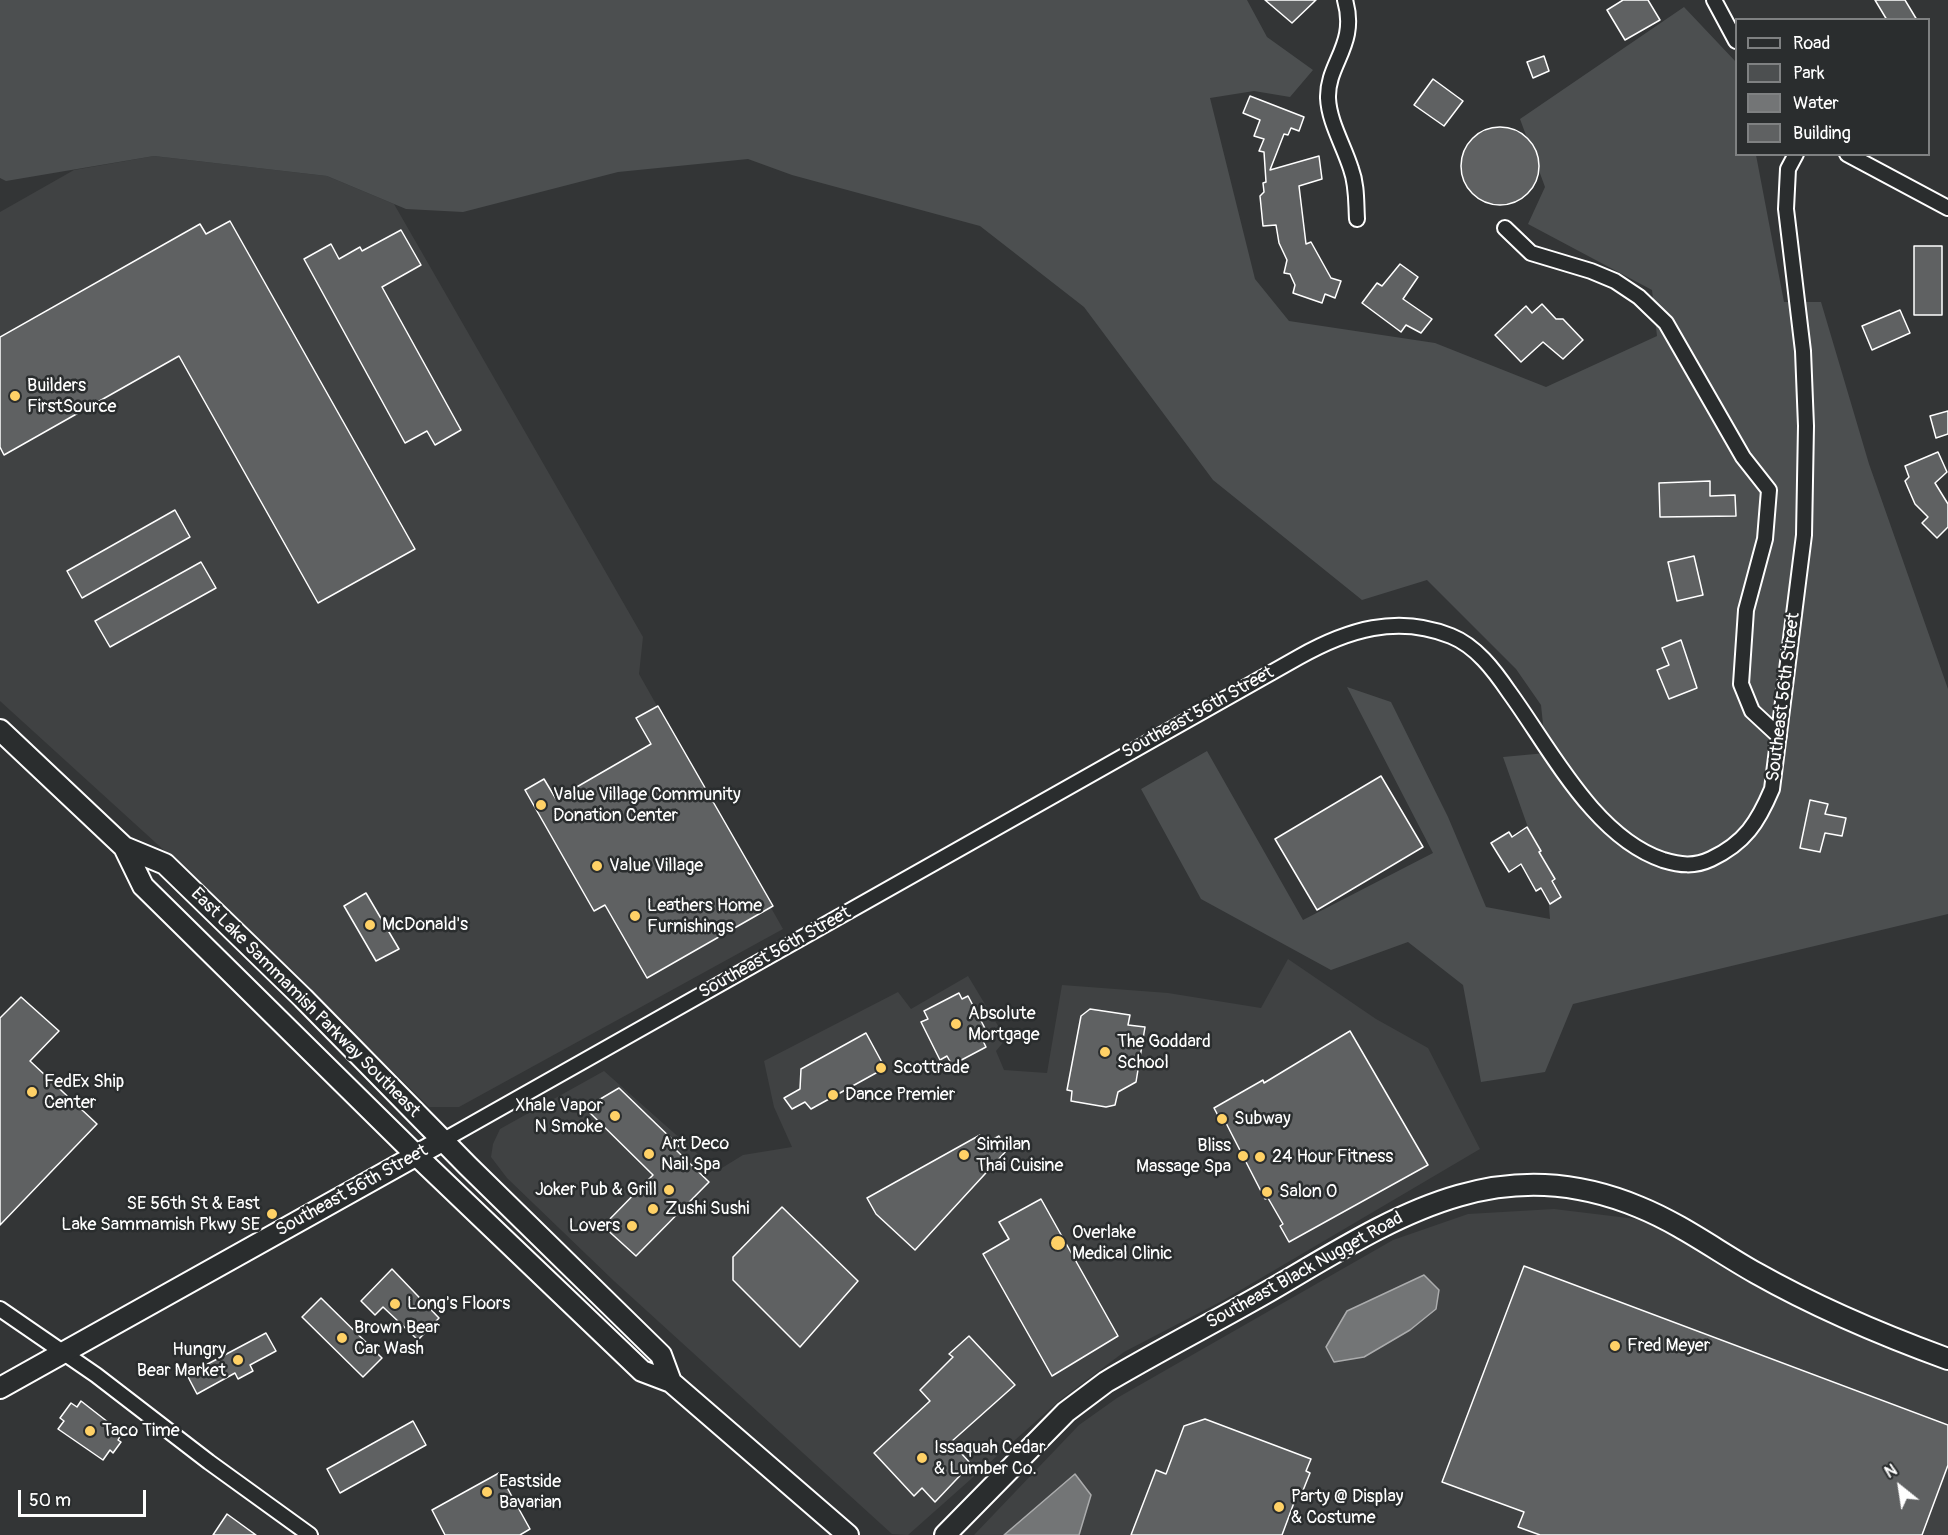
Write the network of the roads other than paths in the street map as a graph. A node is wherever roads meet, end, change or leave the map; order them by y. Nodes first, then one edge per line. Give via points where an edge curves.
1 (1345, 0) edge
2 (1714, 0) edge
3 (1735, 37) edge
4 (1795, 156) edge
5 (1851, 156) edge
6 (1948, 208) edge
7 (1358, 219) dead end
8 (1504, 228) dead end
9 (0, 730) edge
10 (1779, 736) junction
11 (128, 856) junction
12 (442, 1141) junction
13 (416, 1155) junction
14 (0, 1309) edge
15 (63, 1351) junction
16 (1948, 1359) edge
17 (672, 1382) junction
18 (0, 1388) edge
19 (310, 1535) edge
20 (848, 1535) edge
21 (945, 1535) edge

1 - 7 street via 1346,43 1329,84 1328,98 1356,187
2 - 3 street
4 - 10 street, Southeast 56th Street via 1788,169 1786,209 1803,351 1804,535
5 - 6 street
8 - 10 street via 1531,253 1615,281 1666,323 1743,457 1769,490 1765,539 1746,610 1741,684 1752,711
9 - 11 main road, East Lake Sammamish Parkway Southeast
10 - 12 street, Southeast 56th Street via 1772,789 1754,827 1719,855 1681,866 1628,843 1601,819 1495,673 1467,645 1426,628 1395,625 1354,631 1299,657
11 - 12 main road, East Lake Sammamish Parkway Southeast via 165,864
11 - 13 main road, East Lake Sammamish Parkway Southeast via 143,886
12 - 13 main road, Southeast 56th Street
12 - 17 main road, East Lake Sammamish Parkway Southeast via 661,1355
13 - 15 main road, Southeast 56th Street
13 - 17 main road, East Lake Sammamish Parkway Southeast via 642,1371
14 - 15 street
15 - 18 main road, Southeast 56th Street
15 - 19 street
16 - 21 main road, Southeast Black Nugget Road via 1827,1311 1663,1218 1620,1200 1558,1185 1484,1189 1388,1222 1106,1382 1066,1412
17 - 20 main road, East Lake Sammamish Parkway Southeast

